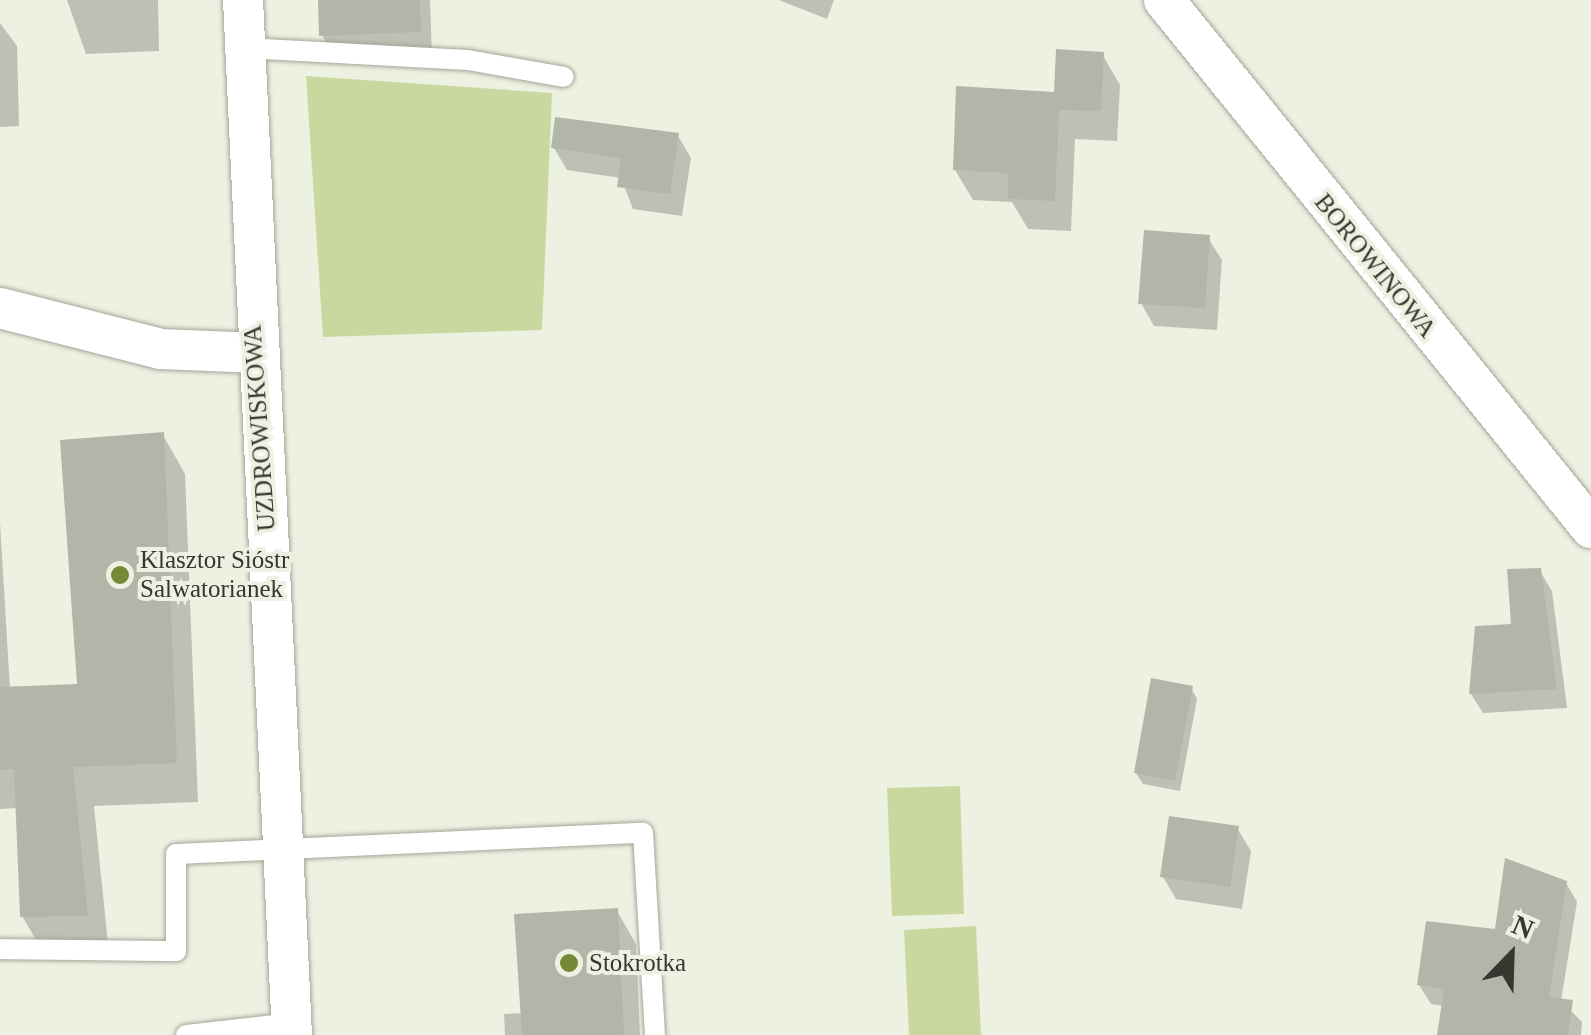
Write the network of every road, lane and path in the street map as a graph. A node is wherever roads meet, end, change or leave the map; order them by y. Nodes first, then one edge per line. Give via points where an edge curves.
1 (243, 0) edge
2 (1164, 0) edge
3 (245, 48) junction
4 (564, 76) dead end
5 (0, 308) edge
6 (258, 353) junction
7 (1591, 528) edge
8 (284, 854) junction
9 (0, 949) edge
10 (292, 1029) edge
11 (186, 1035) edge
12 (655, 1035) edge

1 - 3 street, UZDROWISKOWA
2 - 7 street, BOROWINOWA
3 - 4 lane via 468,60
3 - 6 street, UZDROWISKOWA
5 - 6 street via 161,348
6 - 8 street, UZDROWISKOWA
8 - 9 lane via 176,854 176,952
8 - 10 street, UZDROWISKOWA
8 - 12 lane via 643,834
10 - 11 lane

